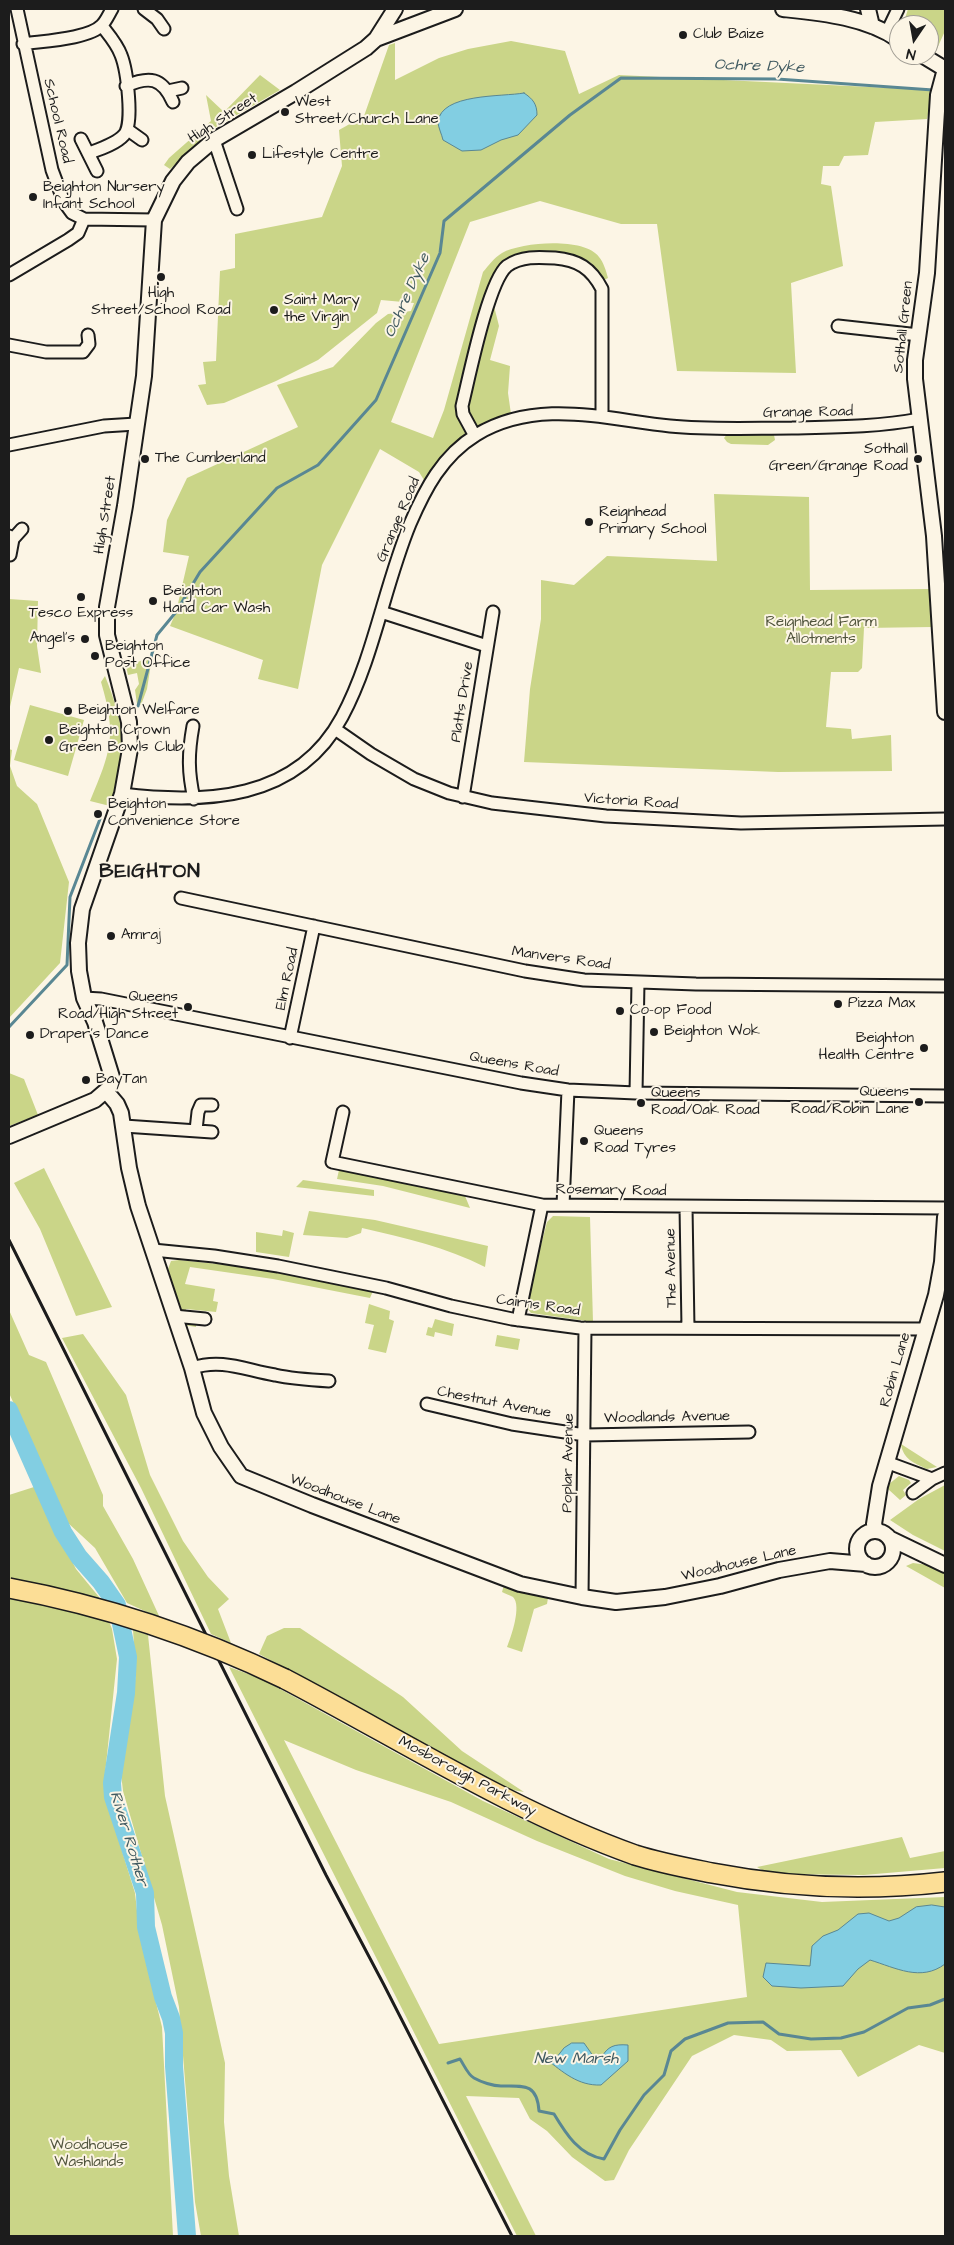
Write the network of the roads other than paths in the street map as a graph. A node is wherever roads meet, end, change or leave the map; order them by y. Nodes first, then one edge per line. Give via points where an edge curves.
1 (17, 9) edge
2 (112, 9) edge
3 (144, 9) edge
4 (395, 9) edge
5 (455, 9) edge
6 (783, 9) edge
7 (868, 9) edge
8 (158, 14) edge
9 (102, 26) junction
10 (872, 26) junction
11 (164, 29) dead end
12 (889, 34) edge
13 (376, 40) junction
14 (23, 44) junction
15 (945, 69) edge
16 (126, 86) junction
17 (182, 88) dead end
18 (128, 130) junction
19 (81, 139) dead end
20 (142, 140) dead end
21 (214, 140) junction
22 (89, 154) junction
23 (939, 162) edge
24 (97, 171) dead end
25 (237, 209) dead end
26 (84, 219) junction
27 (154, 220) junction
28 (9, 275) edge
29 (838, 326) dead end
30 (919, 335) junction
31 (88, 336) dead end
32 (9, 345) edge
33 (602, 416) junction
34 (920, 419) junction
35 (136, 424) junction
36 (475, 436) junction
37 (9, 445) edge
38 (22, 529) dead end
39 (11, 538) edge
40 (10, 555) edge
41 (381, 612) junction
42 (493, 612) dead end
43 (487, 646) junction
44 (943, 649) edge
45 (945, 712) edge
46 (193, 726) dead end
47 (335, 729) junction
48 (122, 794) junction
49 (463, 797) junction
50 (194, 799) junction
51 (945, 819) edge
52 (181, 898) dead end
53 (314, 926) junction
54 (638, 982) junction
55 (945, 986) edge
56 (84, 998) junction
57 (290, 1038) junction
58 (568, 1090) junction
59 (106, 1091) junction
60 (636, 1093) junction
61 (945, 1096) edge
62 (212, 1105) dead end
63 (343, 1112) dead end
64 (124, 1126) junction
65 (196, 1130) junction
66 (212, 1132) dead end
67 (9, 1136) edge
68 (542, 1205) junction
69 (563, 1205) junction
70 (686, 1208) junction
71 (945, 1208) edge
72 (945, 1217) edge
73 (153, 1250) junction
74 (942, 1281) edge
75 (174, 1316) junction
76 (205, 1320) dead end
77 (518, 1320) junction
78 (585, 1328) junction
79 (688, 1328) junction
80 (925, 1329) junction
81 (192, 1368) junction
82 (329, 1381) dead end
83 (427, 1404) dead end
84 (749, 1432) dead end
85 (585, 1435) junction
86 (886, 1462) junction
87 (945, 1474) edge
88 (932, 1479) junction
89 (913, 1494) dead end
90 (876, 1530) junction
91 (890, 1539) junction
92 (857, 1550) junction
93 (916, 1553) junction
94 (891, 1558) junction
95 (838, 1561) junction
96 (866, 1564) junction
97 (945, 1565) edge
98 (9, 1588) edge
99 (582, 1597) junction
100 (945, 1882) edge

1 - 14 street, School Road
2 - 9 street
3 - 8 street
4 - 13 street
5 - 13 street
6 - 10 street
7 - 10 street
8 - 11 street
9 - 14 street via 78,36
9 - 16 street via 122,58
10 - 12 street
13 - 21 street, High Street via 352,58
14 - 26 street, School Road via 52,170 64,202
15 - 23 street, Sothall Green via 938,95
16 - 17 street via 148,79 158,82 170,96
16 - 18 street via 130,115
18 - 20 street
18 - 22 street via 118,140
19 - 22 street
21 - 25 street
21 - 27 street, High Street via 188,162 173,181
22 - 24 street
23 - 30 street, Sothall Green
26 - 27 street
26 - 28 street via 78,233
27 - 35 street, High Street via 144,376
29 - 30 street
30 - 34 street, Sothall Green via 915,379
31 - 32 street via 88,348 83,352 46,352
33 - 34 street, Grange Road via 671,426 749,429 865,426
33 - 36 street, Grange Road via 542,413 498,424
33 - 36 street via 602,289 584,265 564,259 524,258 506,268 492,290 462,406
34 - 44 street, Sothall Green
35 - 37 street via 104,426
35 - 48 street, High Street via 108,607 107,635 129,722 130,749
36 - 41 street, Grange Road via 442,464 421,499
38 - 39 street
39 - 40 street
41 - 43 street
41 - 47 street, Grange Road via 358,679
42 - 43 street, Platts Drive
43 - 49 street, Platts Drive
44 - 45 street
46 - 50 street via 188,773
47 - 49 street, Victoria Road via 393,768 437,789
47 - 50 street, Grange Road via 307,758 266,786 241,794
48 - 50 street, Grange Road
48 - 56 street, High Street via 82,909 78,943
49 - 51 street, Victoria Road via 492,804 606,816 723,822
52 - 53 street, Manvers Road
53 - 54 street, Manvers Road via 525,971 584,980
53 - 57 street, Elm Road
54 - 55 street, Manvers Road
54 - 60 street
56 - 57 street, Queens Road
56 - 59 street, High Street via 111,1071 111,1082
57 - 58 street, Queens Road
58 - 60 street, Queens Road
58 - 69 street
59 - 64 street, Woodhouse Lane via 119,1108
59 - 67 street via 91,1102
60 - 61 street, Queens Road
62 - 65 street via 201,1105
63 - 68 street, Rosemary Road via 332,1162
64 - 65 street
64 - 73 street, Woodhouse Lane via 129,1168
65 - 66 street
68 - 69 street, Rosemary Road
68 - 77 street
69 - 70 street, Rosemary Road
70 - 71 street, Rosemary Road
70 - 79 street, The Avenue
72 - 74 street, Robin Lane
73 - 75 street, Woodhouse Lane
73 - 77 street, Cairns Road via 278,1266
74 - 80 street, Robin Lane
75 - 76 street
75 - 81 street, Woodhouse Lane
77 - 78 street, Cairns Road
78 - 79 street, Cairns Road
78 - 85 street, Poplar Avenue
79 - 80 street, Cairns Road
80 - 86 street, Robin Lane
81 - 82 street via 220,1363 277,1376
81 - 99 street, Woodhouse Lane via 204,1413 221,1447 241,1476 520,1584
83 - 85 street, Chestnut Avenue via 512,1424
84 - 85 street, Woodlands Avenue
85 - 99 street, Poplar Avenue
86 - 88 street
86 - 90 street, Robin Lane via 876,1502
87 - 88 street
88 - 89 street
90 - 91 street
90 - 92 street via 860,1538
91 - 93 street
91 - 94 street
92 - 95 street, Woodhouse Lane
92 - 96 street
93 - 94 street
93 - 97 street
94 - 96 street via 880,1566
95 - 96 street, Woodhouse Lane
95 - 99 street, Woodhouse Lane via 779,1570 665,1597 616,1602
98 - 100 highway, Mosborough Parkway, bridge via 79,1602 215,1647 285,1679 538,1815 638,1855 749,1880 802,1886 891,1887

